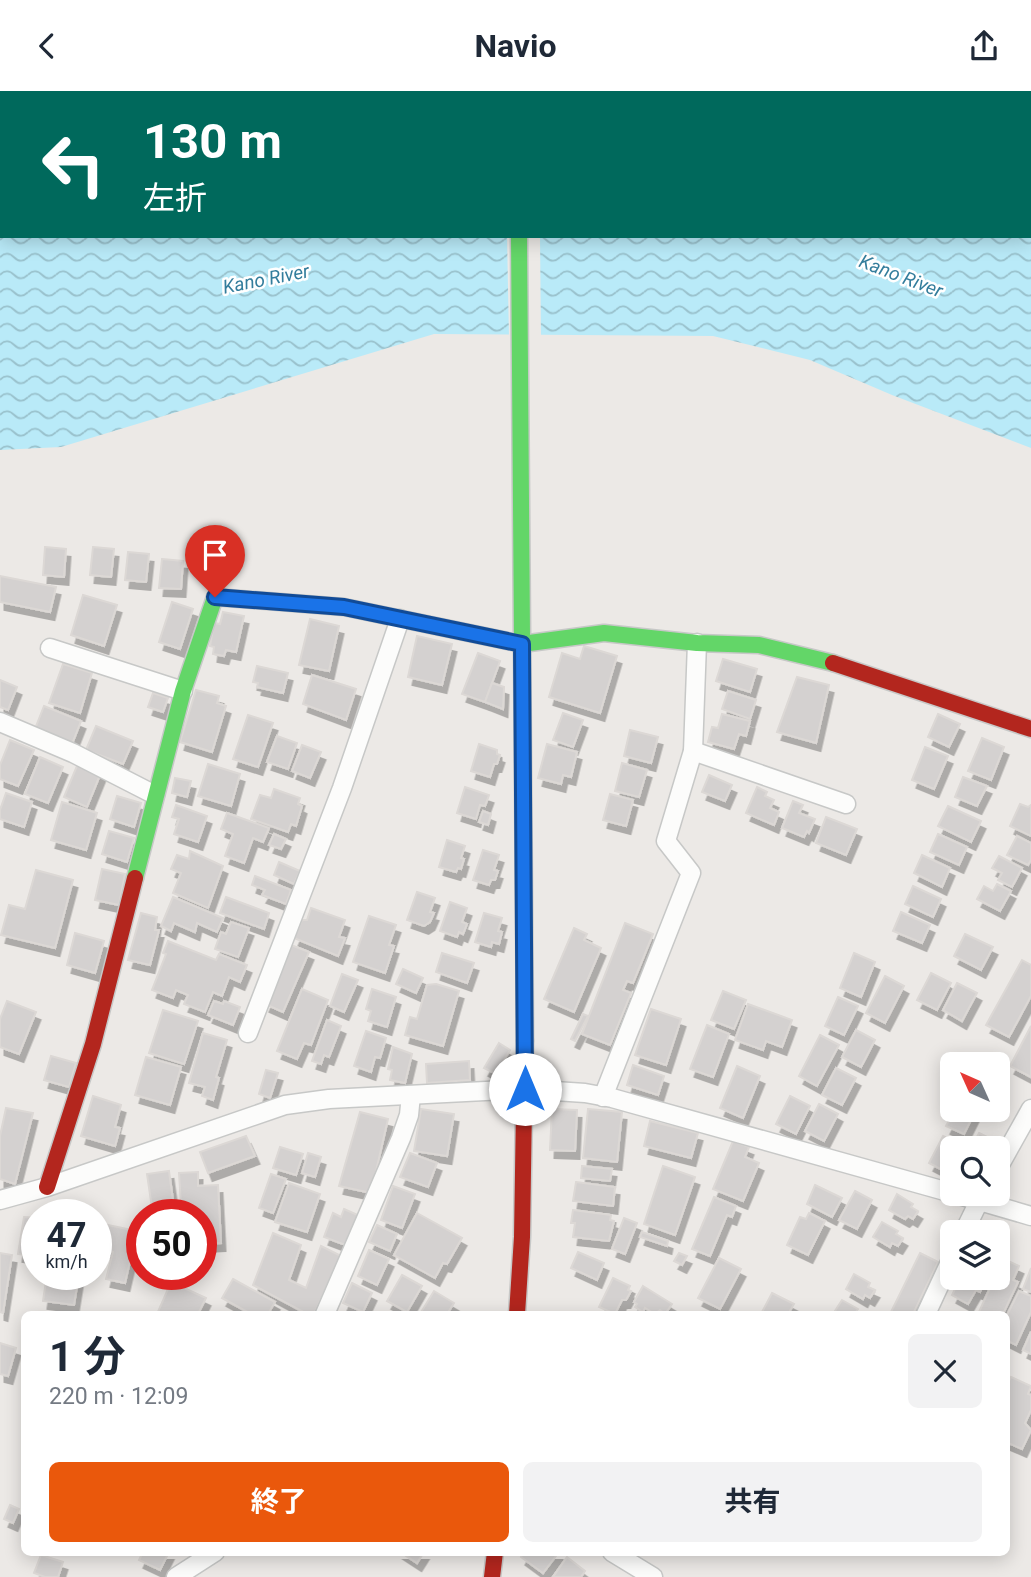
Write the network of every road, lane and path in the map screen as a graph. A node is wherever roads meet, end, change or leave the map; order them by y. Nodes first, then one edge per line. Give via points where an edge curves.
1 (519, 238) edge
2 (400, 619) junction
3 (697, 643) junction
4 (522, 644) junction
5 (50, 648) dead end
6 (183, 691) junction
7 (0, 722) edge
8 (1031, 729) edge
9 (693, 751) junction
10 (155, 795) junction
11 (846, 804) dead end
12 (248, 1033) dead end
13 (525, 1089) junction
14 (411, 1095) junction
15 (603, 1097) junction
16 (1031, 1109) edge
17 (1010, 1147) edge
18 (47, 1187) junction
19 (940, 1190) edge
20 (0, 1200) edge
21 (1005, 1206) edge
22 (1031, 1216) edge
23 (940, 1284) edge
24 (326, 1311) edge
25 (517, 1311) edge
26 (927, 1311) edge
27 (209, 1556) edge
28 (495, 1556) edge
29 (619, 1556) edge
30 (176, 1577) edge
31 (492, 1577) edge
32 (653, 1577) edge

1 - 4 street
2 - 4 street
2 - 6 street via 344,607 215,597
2 - 12 street via 342,788
3 - 4 street via 604,633
3 - 8 street via 759,645 842,665
3 - 9 street
4 - 13 street
5 - 6 street
6 - 10 street
7 - 10 street
9 - 11 street
9 - 15 street via 666,841 691,873
10 - 18 street via 93,1044
13 - 14 street
13 - 15 street
13 - 25 street
14 - 18 street via 285,1105
14 - 24 street via 401,1138
15 - 19 street
16 - 17 street
18 - 20 street
21 - 22 street
23 - 26 street
27 - 30 street
28 - 31 street
29 - 32 street

